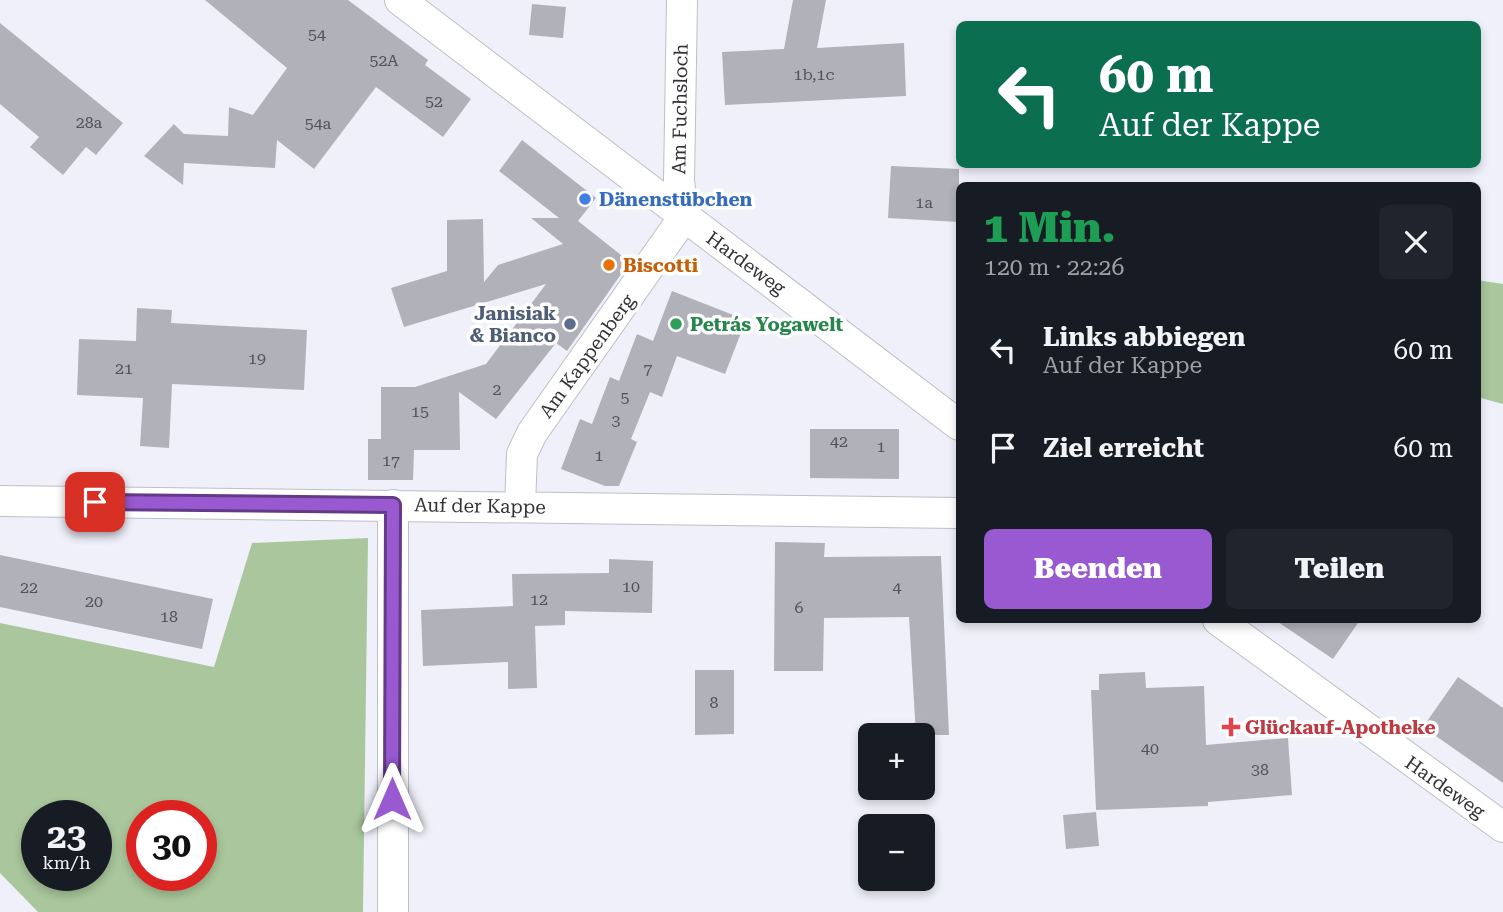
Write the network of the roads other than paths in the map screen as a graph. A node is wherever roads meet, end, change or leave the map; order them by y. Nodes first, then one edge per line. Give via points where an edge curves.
1 (400, 0) edge
2 (682, 0) edge
3 (684, 217) junction
4 (956, 423) edge
5 (0, 501) edge
6 (393, 505) junction
7 (520, 506) junction
8 (956, 513) edge
9 (1223, 623) edge
10 (1503, 827) edge
11 (393, 912) edge

1 - 3 street, Hardeweg
2 - 3 street, Am Fuchsloch via 679,181
3 - 4 street, Hardeweg
3 - 7 street, Am Kappenberg via 532,433 522,454
5 - 6 street, Auf der Kappe
6 - 7 street, Auf der Kappe
6 - 11 street
7 - 8 street, Auf der Kappe
9 - 10 street, Hardeweg

